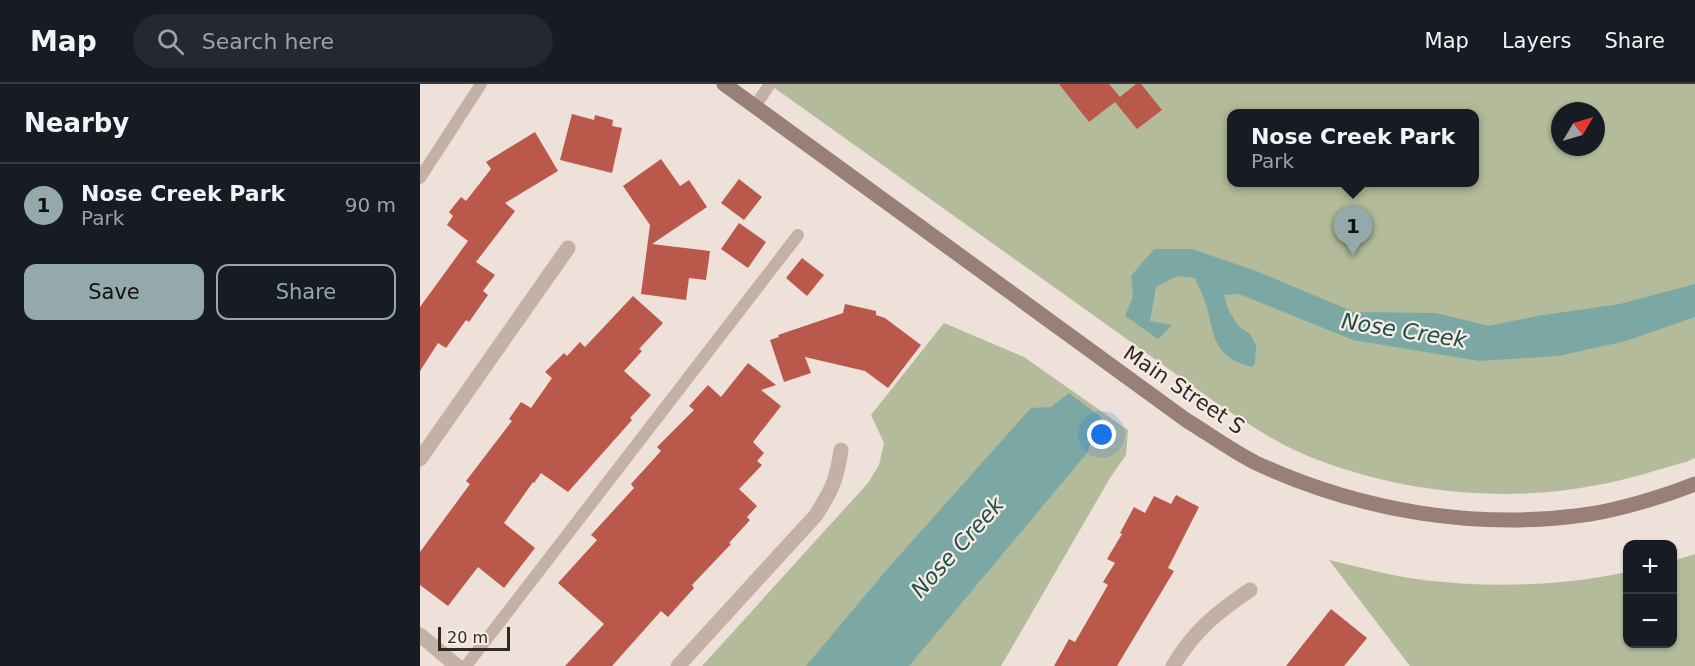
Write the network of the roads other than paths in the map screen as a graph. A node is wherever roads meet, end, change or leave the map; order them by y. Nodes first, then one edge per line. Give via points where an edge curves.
1 (481, 84) edge
2 (724, 84) edge
3 (770, 84) edge
4 (755, 106) junction
5 (420, 177) edge
6 (798, 235) dead end
7 (568, 248) dead end
8 (841, 450) dead end
9 (420, 459) edge
10 (1695, 484) edge
11 (1250, 590) dead end
12 (420, 635) edge
13 (456, 666) edge
14 (466, 666) edge
15 (678, 666) edge
16 (1173, 666) edge

1 - 5 lane
2 - 4 main road, Main Street S
3 - 4 lane
4 - 10 main road, Main Street S via 1186,420 1255,462 1319,489 1393,509 1521,520 1591,514
6 - 14 lane
7 - 9 street
8 - 15 street via 838,475 816,515
11 - 16 street via 1216,612
12 - 13 street

